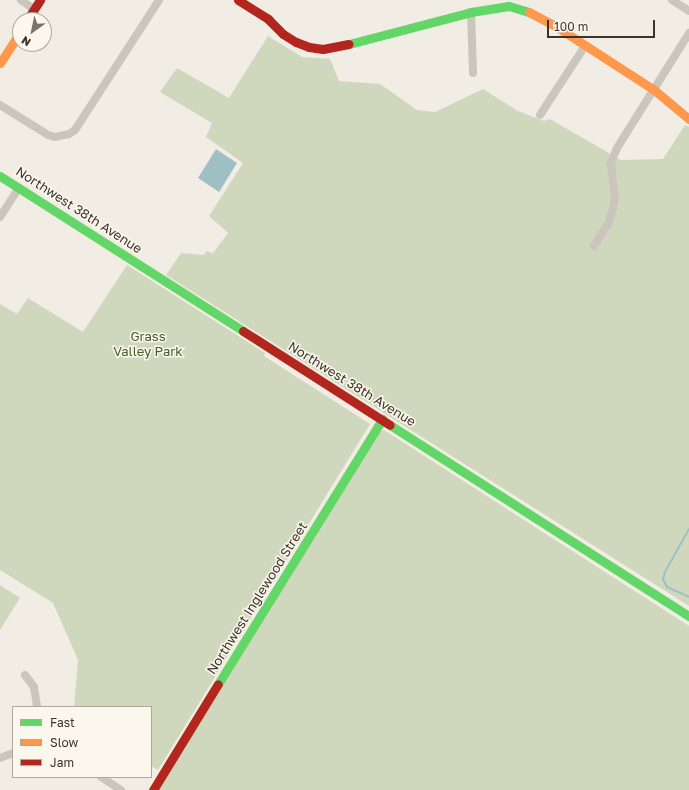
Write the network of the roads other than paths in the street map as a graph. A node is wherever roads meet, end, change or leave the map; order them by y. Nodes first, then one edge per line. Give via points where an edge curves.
1 (21, 0) edge
2 (40, 0) edge
3 (159, 0) edge
4 (238, 0) edge
5 (672, 0) edge
6 (34, 9) junction
7 (689, 11) edge
8 (32, 12) edge
9 (472, 12) junction
10 (689, 33) edge
11 (12, 44) edge
12 (585, 46) junction
13 (0, 63) edge
14 (473, 73) dead end
15 (654, 89) junction
16 (0, 105) edge
17 (540, 115) dead end
18 (689, 119) edge
19 (0, 176) edge
20 (19, 188) junction
21 (0, 216) edge
22 (594, 246) dead end
23 (382, 419) junction
24 (689, 616) edge
25 (25, 675) dead end
26 (37, 706) edge
27 (12, 753) edge
28 (0, 758) edge
29 (103, 778) edge
30 (122, 790) edge
31 (153, 790) edge

1 - 6 street
2 - 6 street
3 - 16 street via 75,130 62,137 48,135
4 - 9 street via 268,19 283,34 296,42 324,49
5 - 7 street
6 - 8 street
9 - 12 street via 509,6 530,12
9 - 14 street
10 - 15 street
11 - 13 street
12 - 15 street
12 - 17 street
15 - 18 street
15 - 22 street via 617,148 611,163 613,208 608,224
19 - 20 street, Northwest 38th Avenue
20 - 21 street
20 - 23 street, Northwest 38th Avenue
23 - 24 street, Northwest 38th Avenue
23 - 31 street, Northwest Inglewood Street
25 - 26 street via 34,687
27 - 28 street
29 - 30 street

